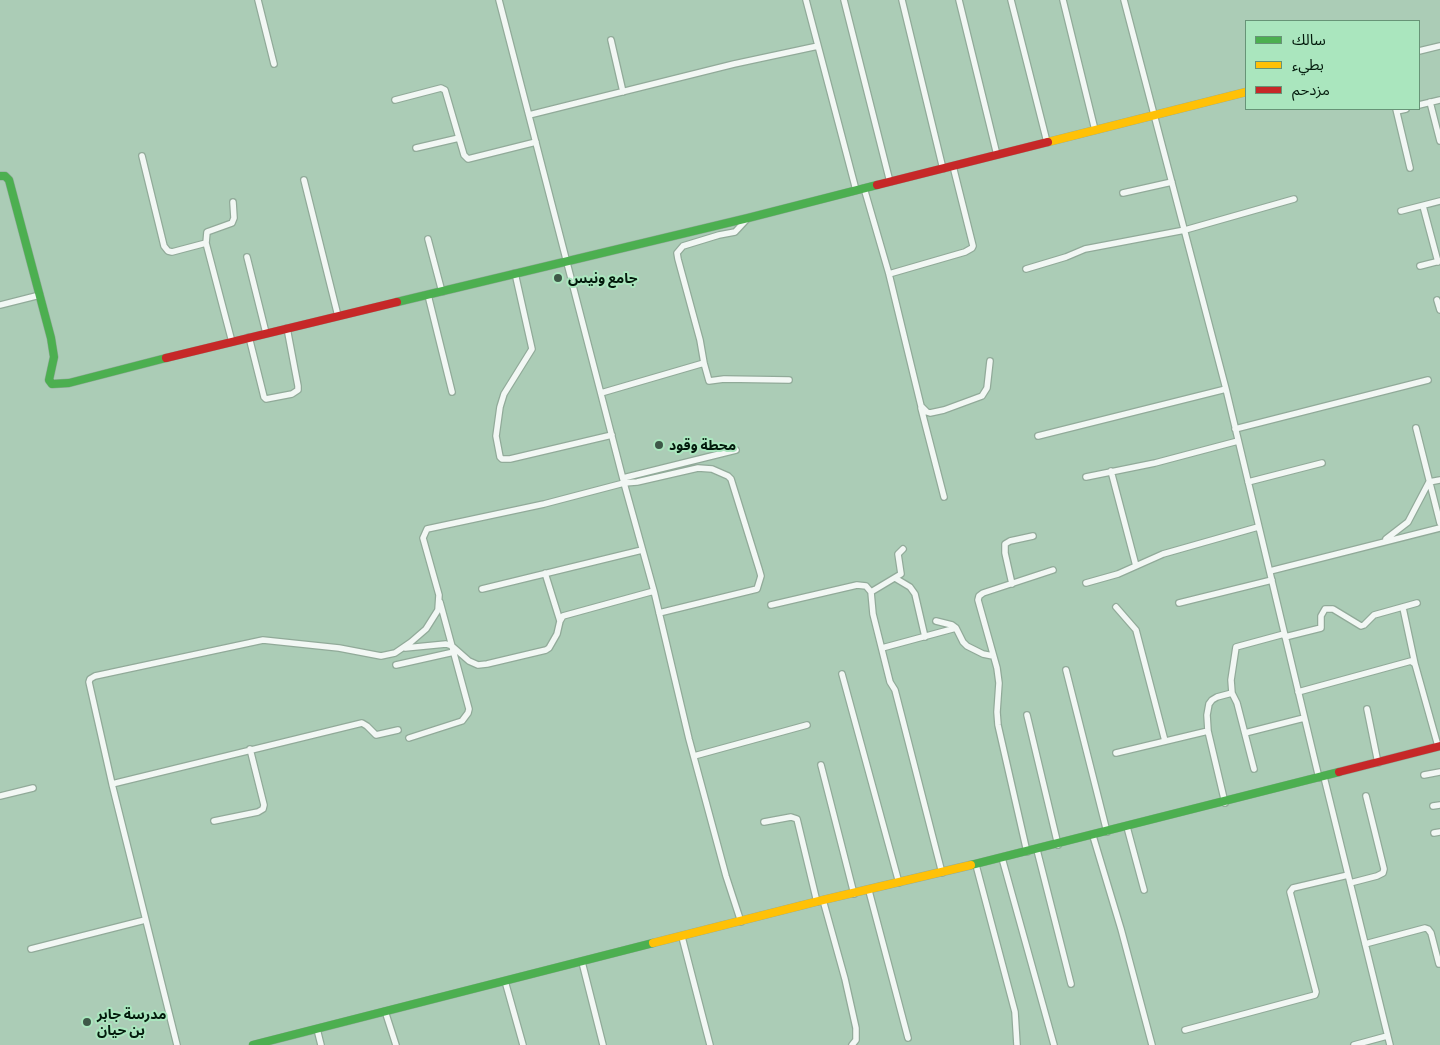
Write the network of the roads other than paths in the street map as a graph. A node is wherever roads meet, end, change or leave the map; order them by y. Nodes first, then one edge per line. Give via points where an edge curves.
1 (258, 0) edge
2 (499, 0) edge
3 (806, 0) edge
4 (844, 0) edge
5 (902, 0) edge
6 (959, 0) edge
7 (1011, 0) edge
8 (1063, 0) edge
9 (1124, 0) edge
10 (611, 40) dead end
11 (818, 46) junction
12 (1440, 46) edge
13 (1420, 50) edge
14 (274, 64) dead end
15 (623, 92) junction
16 (1245, 92) edge
17 (395, 100) dead end
18 (1440, 100) edge
19 (1430, 102) junction
20 (1420, 105) edge
21 (1396, 110) edge
22 (1154, 114) junction
23 (529, 115) junction
24 (1095, 130) junction
25 (459, 138) junction
26 (1440, 141) edge
27 (536, 142) junction
28 (1047, 142) junction
29 (416, 148) dead end
30 (997, 155) junction
31 (142, 156) dead end
32 (953, 166) junction
33 (1410, 168) dead end
34 (943, 169) junction
35 (0, 176) edge
36 (304, 180) dead end
37 (890, 182) junction
38 (1172, 182) junction
39 (864, 188) junction
40 (856, 190) junction
41 (1123, 193) dead end
42 (1294, 199) dead end
43 (1440, 201) edge
44 (233, 202) dead end
45 (1424, 206) junction
46 (1401, 212) dead end
47 (748, 218) junction
48 (1185, 230) junction
49 (428, 239) dead end
50 (206, 243) junction
51 (247, 257) dead end
52 (1439, 261) edge
53 (567, 262) junction
54 (1420, 266) dead end
55 (1026, 268) dead end
56 (516, 273) junction
57 (889, 274) junction
58 (442, 292) junction
59 (40, 295) junction
60 (428, 295) junction
61 (1438, 300) dead end
62 (0, 305) edge
63 (1440, 310) edge
64 (338, 316) junction
65 (287, 328) junction
66 (266, 333) junction
67 (250, 337) junction
68 (232, 342) junction
69 (990, 361) dead end
70 (704, 363) junction
71 (789, 380) dead end
72 (1428, 380) dead end
73 (1226, 389) junction
74 (452, 392) dead end
75 (601, 393) junction
76 (921, 406) junction
77 (1416, 428) dead end
78 (1235, 429) junction
79 (612, 435) junction
80 (1038, 436) dead end
81 (1238, 441) junction
82 (736, 450) dead end
83 (1322, 463) dead end
84 (1111, 471) junction
85 (1086, 477) dead end
86 (1440, 480) edge
87 (623, 481) junction
88 (1248, 482) junction
89 (1429, 482) junction
90 (944, 497) dead end
91 (1440, 523) edge
92 (1258, 527) junction
93 (1440, 528) edge
94 (1033, 536) dead end
95 (1378, 544) junction
96 (903, 549) dead end
97 (642, 550) junction
98 (1136, 566) junction
99 (1053, 570) dead end
100 (1270, 571) junction
101 (545, 573) junction
102 (895, 578) junction
103 (1272, 580) junction
104 (1086, 583) dead end
105 (1012, 584) junction
106 (482, 589) dead end
107 (654, 591) junction
108 (871, 592) junction
109 (439, 595) junction
110 (1180, 603) dead end
111 (1417, 603) dead end
112 (771, 606) dead end
113 (1116, 607) dead end
114 (1403, 608) junction
115 (659, 612) junction
116 (560, 621) junction
117 (936, 621) dead end
118 (956, 628) junction
119 (1285, 636) junction
120 (925, 637) junction
121 (882, 648) junction
122 (402, 649) junction
123 (453, 649) junction
124 (993, 656) junction
125 (1415, 664) junction
126 (396, 665) dead end
127 (1066, 670) dead end
128 (842, 674) dead end
129 (1298, 692) junction
130 (1232, 693) junction
131 (1368, 709) dead end
132 (1027, 715) dead end
133 (1304, 718) junction
134 (807, 725) dead end
135 (398, 730) dead end
136 (1208, 731) junction
137 (1245, 733) junction
138 (409, 738) dead end
139 (1165, 741) junction
140 (1439, 746) edge
141 (250, 750) junction
142 (1116, 753) dead end
143 (694, 756) junction
144 (1378, 763) junction
145 (821, 765) dead end
146 (1254, 769) dead end
147 (1440, 772) edge
148 (1424, 775) dead end
149 (1321, 778) junction
150 (112, 784) junction
151 (33, 788) dead end
152 (0, 796) edge
153 (1366, 796) dead end
154 (1225, 803) junction
155 (214, 821) dead end
156 (764, 822) dead end
157 (1127, 828) junction
158 (1107, 832) junction
159 (1094, 836) junction
160 (1058, 844) junction
161 (1037, 850) junction
162 (1027, 852) junction
163 (1002, 858) junction
164 (976, 865) junction
165 (942, 873) junction
166 (1348, 875) junction
167 (1350, 883) junction
168 (899, 884) junction
169 (1144, 890) dead end
170 (869, 891) junction
171 (854, 894) junction
172 (820, 901) junction
173 (144, 920) junction
174 (740, 922) junction
175 (682, 936) junction
176 (1365, 944) junction
177 (31, 949) dead end
178 (582, 962) junction
179 (1439, 964) dead end
180 (505, 981) junction
181 (1071, 984) dead end
182 (386, 1011) junction
183 (317, 1029) junction
184 (1185, 1030) dead end
185 (1387, 1036) junction
186 (908, 1038) dead end
187 (176, 1045) edge
188 (252, 1045) edge
189 (321, 1045) edge
190 (396, 1045) edge
191 (523, 1045) edge
192 (603, 1045) edge
193 (710, 1045) edge
194 (852, 1045) edge
195 (1017, 1045) edge
196 (1054, 1045) edge
197 (1152, 1045) edge
198 (1354, 1045) edge
199 (1390, 1045) edge

1 - 14 street
2 - 23 street
3 - 11 street
4 - 37 street
5 - 34 street
6 - 30 street
7 - 28 street
8 - 24 street
9 - 22 street
10 - 15 street
11 - 15 street
11 - 40 street
12 - 13 street
15 - 23 street
16 - 22 street
17 - 25 street via 443,89 447,93
18 - 19 street
19 - 20 street
19 - 26 street
21 - 33 street
22 - 24 street
22 - 38 street
23 - 27 street
24 - 28 street
25 - 27 street via 468,159
25 - 29 street
27 - 53 street
28 - 30 street
30 - 32 street
31 - 50 street via 164,246 172,252
32 - 34 street
32 - 57 street via 972,248
34 - 37 street
35 - 59 street via 10,180
36 - 64 street
37 - 39 street
38 - 41 street
38 - 48 street
39 - 40 street
39 - 57 street
40 - 47 street
42 - 48 street
43 - 45 street
44 - 50 street via 232,222 207,232
45 - 46 street
45 - 52 street
47 - 53 street
47 - 70 street via 738,231 687,244 677,253
48 - 55 street via 1085,249
48 - 73 street
49 - 58 street
50 - 68 street
51 - 66 street
52 - 54 street
53 - 56 street
53 - 75 street
56 - 58 street
56 - 79 street via 532,349 504,394 500,407 496,436 500,457 510,459
57 - 76 street
58 - 60 street
59 - 62 street
59 - 68 street via 54,357 49,380 52,384 69,383
60 - 64 street
60 - 74 street
61 - 63 street
64 - 65 street
65 - 66 street
65 - 67 street via 298,386 292,394 265,398
66 - 67 street
67 - 68 street
69 - 76 street via 987,388 982,396 930,413
70 - 71 street via 710,381
70 - 75 street
72 - 78 street
73 - 78 street
73 - 80 street
75 - 79 street
76 - 90 street
77 - 89 street
78 - 81 street
79 - 87 street
81 - 84 street
81 - 88 street
82 - 87 street
83 - 88 street
84 - 85 street
84 - 98 street
86 - 89 street
87 - 97 street
87 - 109 street via 544,504 427,529 423,538
87 - 115 street via 636,482 698,468 730,477 761,576 757,588
88 - 92 street
89 - 91 street
89 - 95 street via 1408,522
92 - 98 street via 1163,554
92 - 100 street
93 - 95 street
94 - 105 street via 1005,544
95 - 100 street
96 - 102 street via 898,554 901,574
97 - 101 street
97 - 107 street
98 - 104 street
99 - 105 street
100 - 103 street
101 - 106 street
101 - 116 street
102 - 108 street
102 - 120 street via 915,594
103 - 110 street
103 - 119 street
105 - 124 street via 979,596
107 - 115 street
107 - 116 street via 563,616
108 - 112 street via 866,586 857,585
108 - 121 street
109 - 122 street via 434,618
109 - 123 street
111 - 114 street
113 - 139 street via 1136,630
114 - 119 street via 1374,615 1361,626 1333,610 1325,609 1320,616 1321,628
114 - 125 street
115 - 143 street
116 - 123 street via 557,634 546,650 478,665
117 - 118 street
118 - 120 street
118 - 124 street via 966,646
119 - 129 street
119 - 130 street via 1236,647
120 - 121 street
121 - 165 street
122 - 123 street via 439,644
122 - 150 street via 381,656 263,640 95,676 89,682
123 - 126 street
123 - 138 street via 468,713 462,721
124 - 162 street via 999,683 998,725
125 - 129 street via 1411,661
125 - 140 street
127 - 158 street
128 - 168 street
129 - 133 street
130 - 136 street via 1217,697 1209,704
130 - 137 street
131 - 144 street
132 - 160 street
133 - 137 street
133 - 149 street
134 - 143 street
135 - 141 street via 376,735 362,723
136 - 139 street
136 - 154 street
137 - 146 street
139 - 142 street
140 - 144 street
141 - 150 street
141 - 155 street via 263,809
143 - 174 street
144 - 149 street
145 - 171 street
147 - 148 street
149 - 154 street
149 - 166 street
150 - 173 street
151 - 152 street
153 - 167 street via 1384,869 1377,876
154 - 157 street
156 - 172 street via 791,817 797,819
157 - 158 street
157 - 169 street
158 - 159 street
159 - 160 street
159 - 197 street
160 - 161 street
161 - 162 street
161 - 181 street
162 - 163 street
163 - 164 street
163 - 196 street
164 - 165 street
164 - 195 street via 1015,1012
165 - 168 street
166 - 167 street
166 - 184 street via 1293,888 1290,892 1315,995
167 - 176 street
168 - 170 street
170 - 171 street
170 - 186 street
171 - 172 street
172 - 174 street
172 - 194 street via 845,978 856,1028 856,1040
173 - 177 street
173 - 187 street
174 - 175 street
175 - 178 street
175 - 193 street
176 - 179 street via 1425,928 1431,933
176 - 185 street
178 - 180 street
178 - 192 street
180 - 182 street
180 - 191 street
182 - 183 street
182 - 190 street
183 - 188 street
183 - 189 street
185 - 198 street
185 - 199 street

